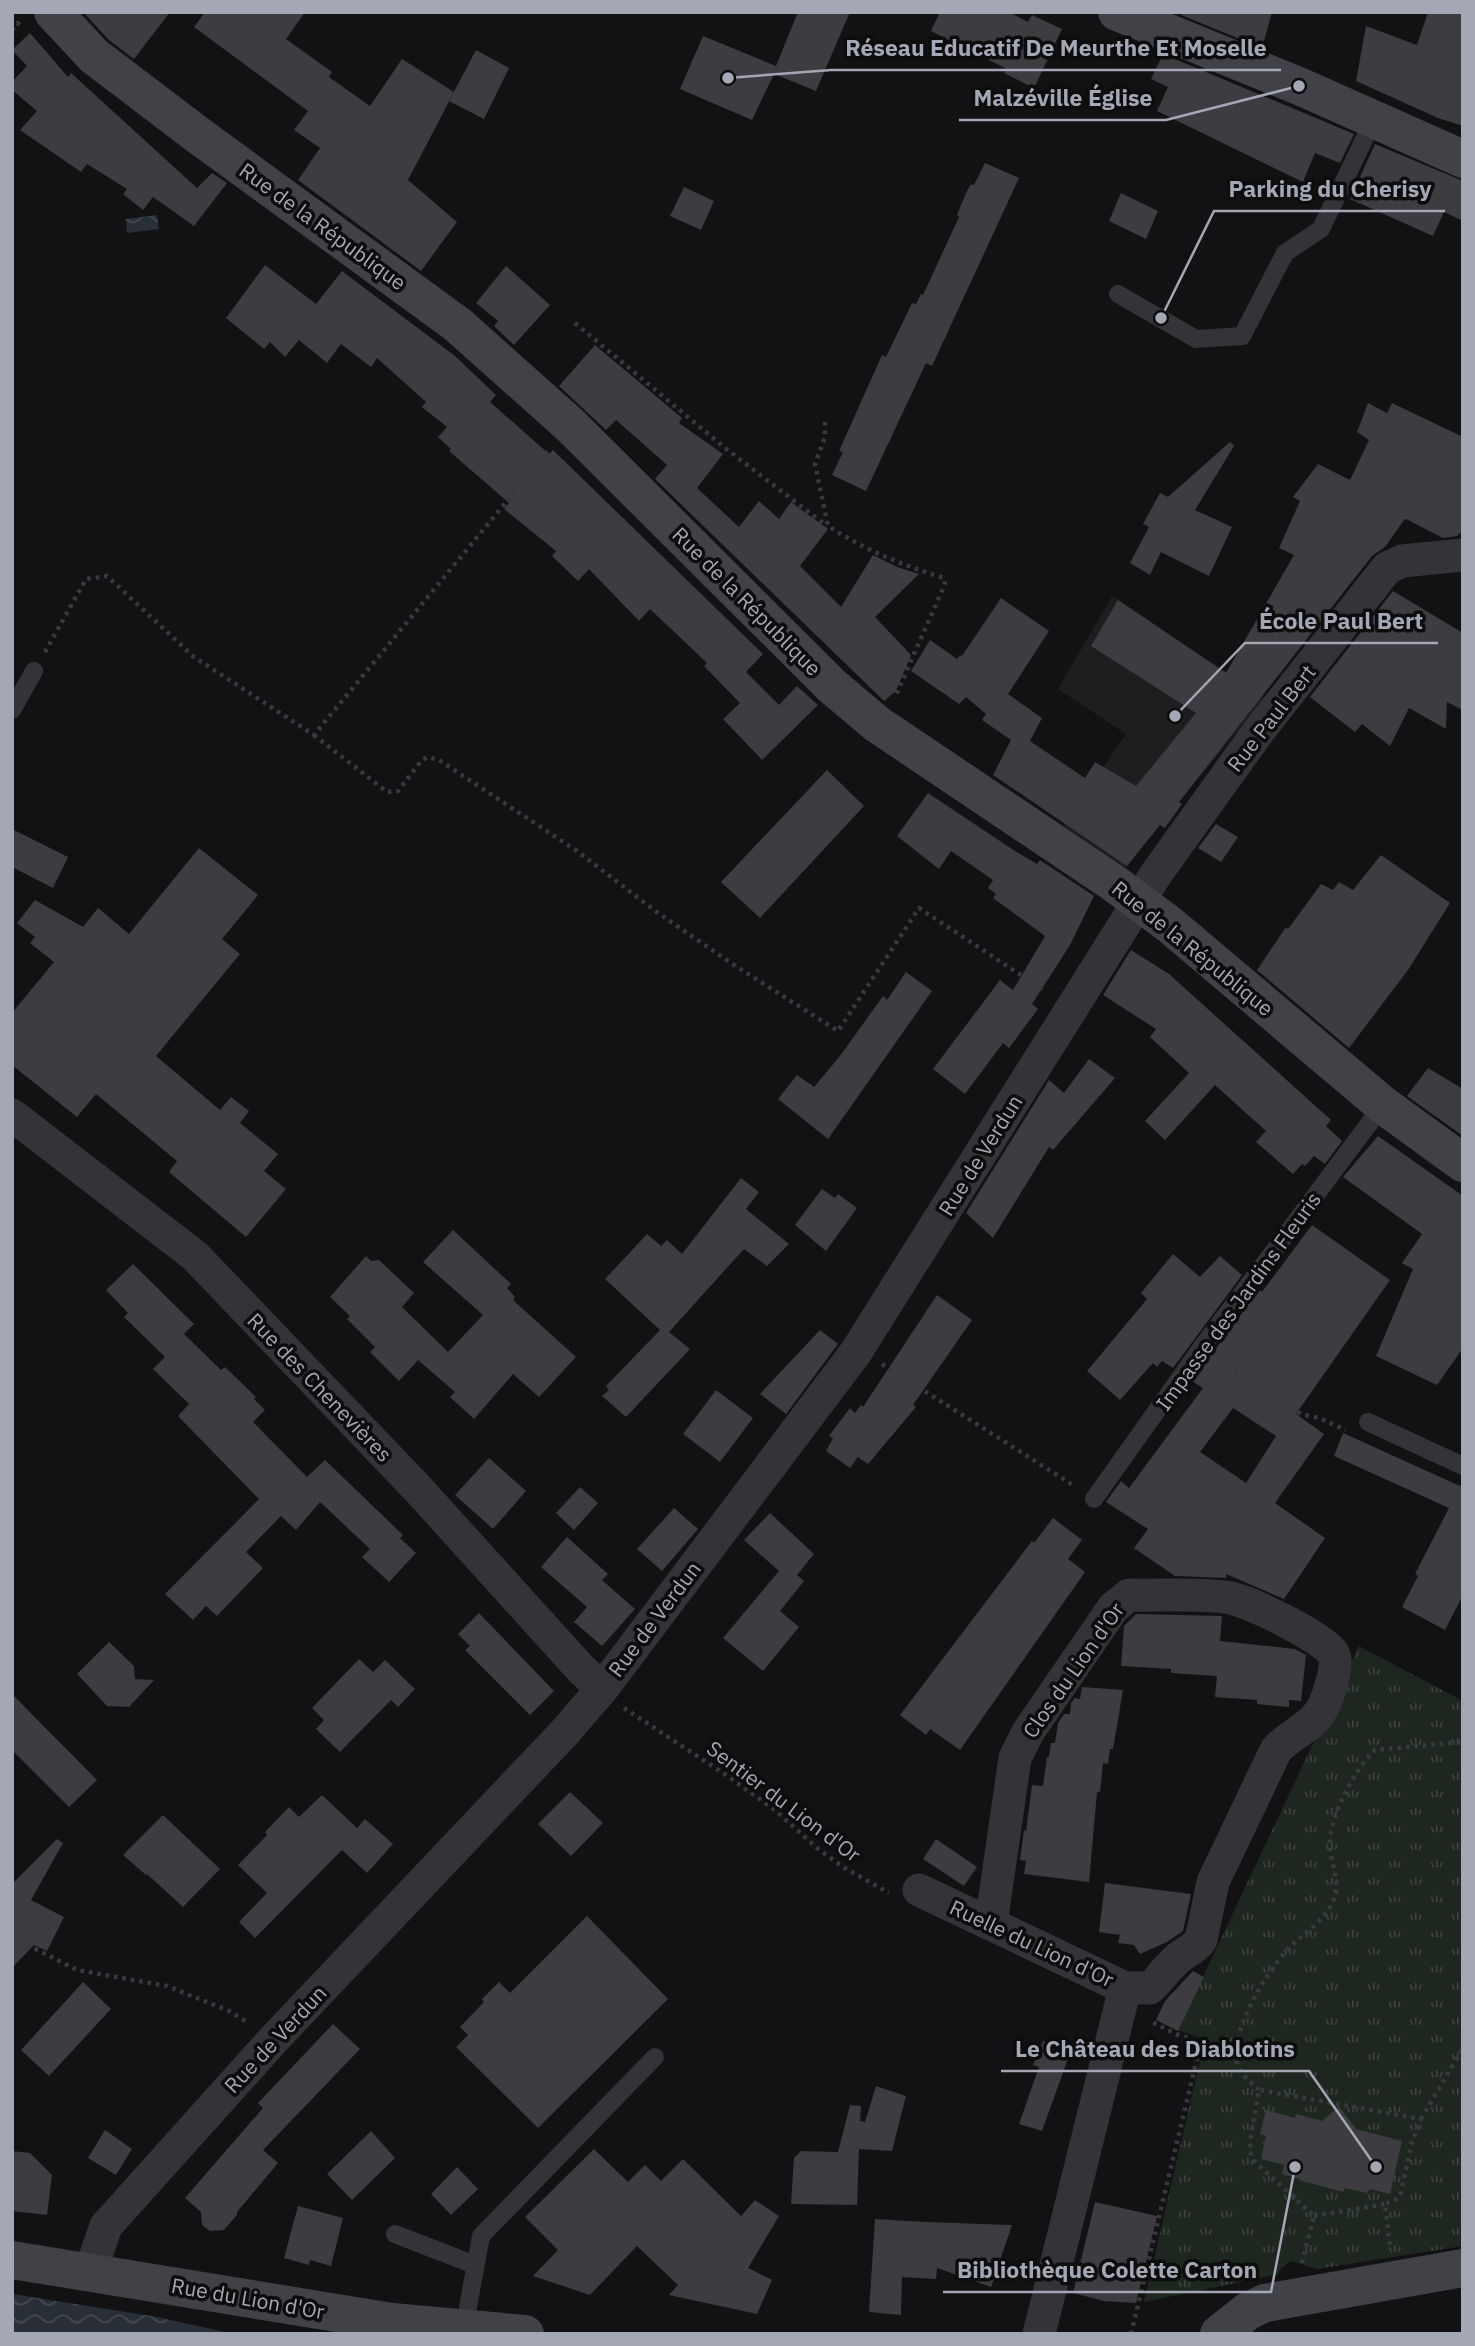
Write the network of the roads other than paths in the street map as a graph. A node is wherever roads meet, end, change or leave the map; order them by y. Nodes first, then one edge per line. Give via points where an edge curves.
1 (53, 12) edge
2 (1117, 12) edge
3 (1374, 119) junction
4 (1463, 159) edge
5 (1118, 295) dead end
6 (1463, 555) edge
7 (34, 671) road end
8 (12, 710) edge
9 (1139, 902) junction
10 (1383, 1105) junction
11 (12, 1115) edge
12 (1463, 1163) edge
13 (1368, 1422) road end
14 (1463, 1466) edge
15 (1094, 1499) road end
16 (602, 1689) junction
17 (919, 1890) road end
18 (991, 1924) junction
19 (1123, 1998) junction
20 (655, 2057) dead end
21 (395, 2234) dead end
22 (12, 2260) edge
23 (475, 2265) junction
24 (1463, 2268) edge
25 (94, 2272) junction
26 (464, 2329) junction
27 (525, 2334) edge
28 (1040, 2334) edge
29 (1219, 2334) edge

1 - 9 main road, Rue de la République via 94,55 458,324 570,425 832,686 877,724
2 - 3 main road
3 - 4 main road
3 - 5 lane via 1321,229 1285,253 1242,336 1196,338
6 - 9 street, Rue Paul Bert via 1402,561 1387,568 1258,732
7 - 8 lane
9 - 10 main road, Rue de la République
9 - 16 street, Rue de Verdun via 857,1348
10 - 12 main road, Rue de la République
10 - 15 lane, Impasse des Jardins Fleuris
11 - 16 street, Rue des Chenevières via 195,1256
13 - 14 lane
16 - 25 street, Rue de Verdun via 106,2226
17 - 18 street, Ruelle du Lion d'Or
18 - 19 street, Ruelle du Lion d'Or
18 - 19 street, Clos du Lion d'Or via 1015,1758 1113,1608 1129,1595 1228,1598 1255,1606 1319,1641 1335,1656 1322,1710 1276,1750 1213,1882 1196,1947 1174,1961 1150,1988
19 - 28 street, Ruelle du Lion d'Or
20 - 23 lane via 481,2236
21 - 23 lane
22 - 25 main road, Rue du Lion d'Or
23 - 26 lane
24 - 29 main road via 1265,2302
25 - 26 main road, Rue du Lion d'Or via 392,2322
26 - 27 main road, Rue du Lion d'Or

